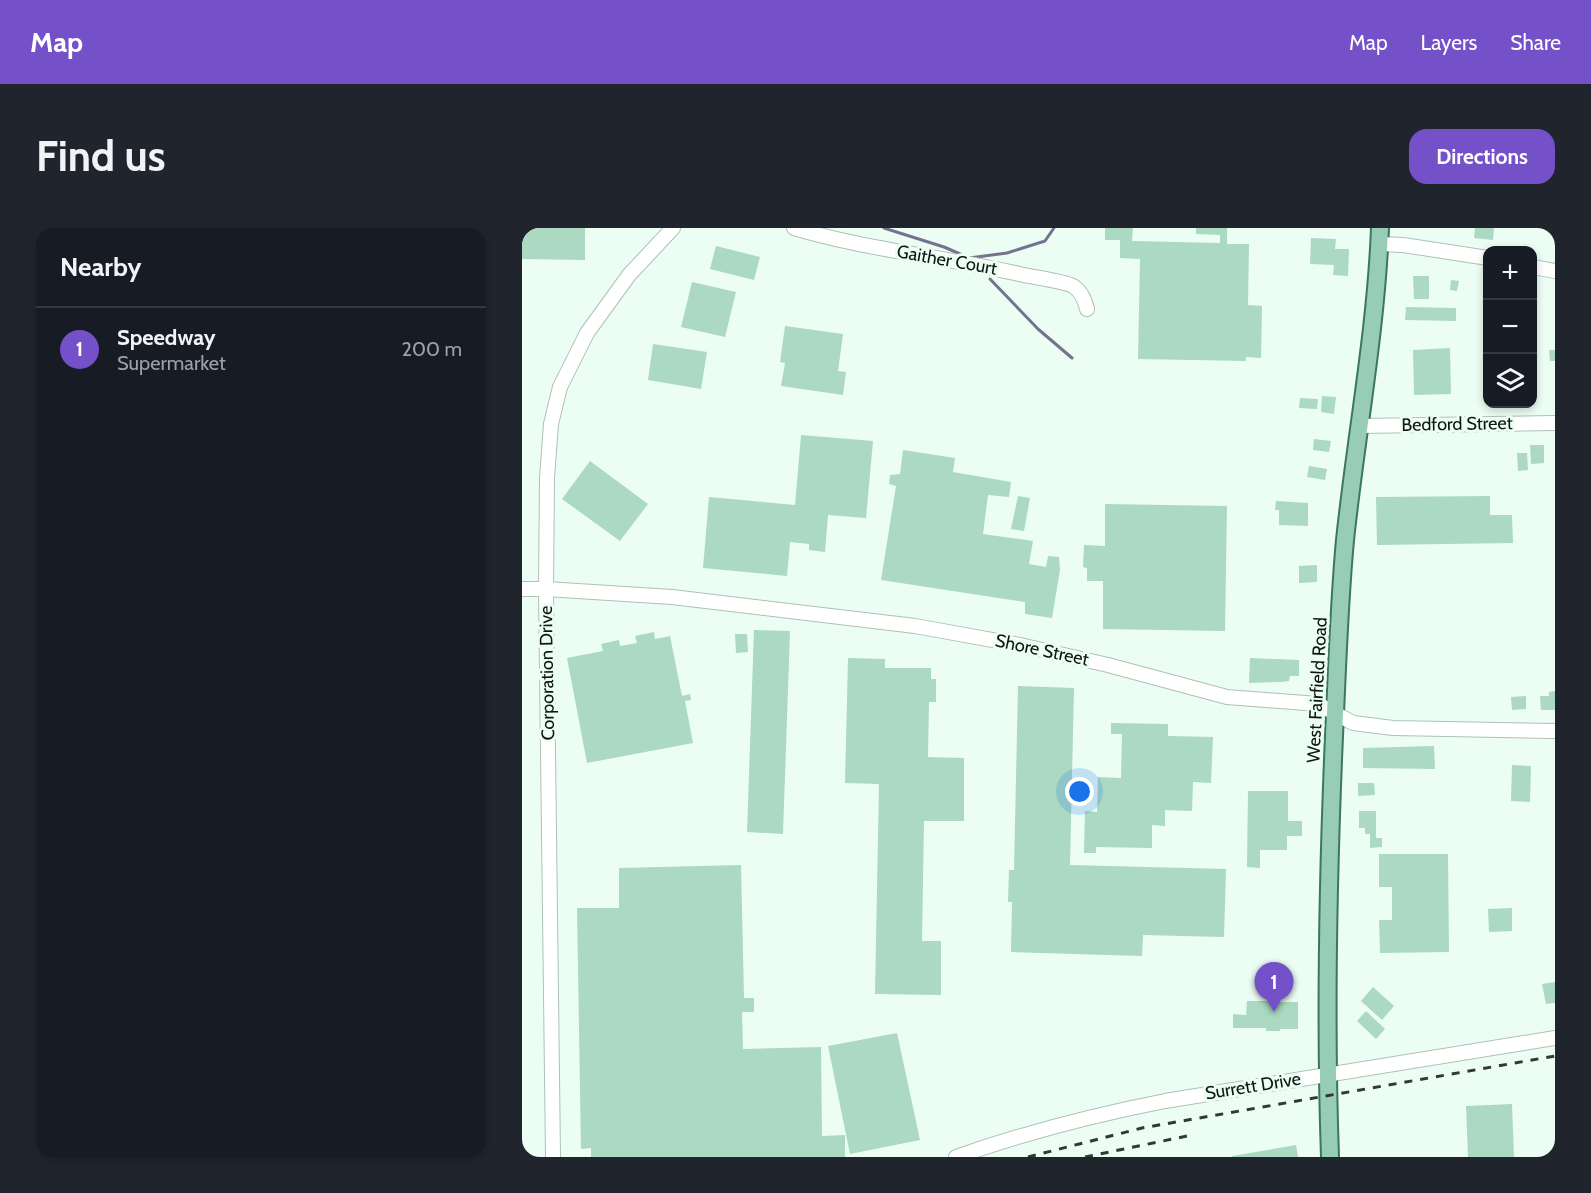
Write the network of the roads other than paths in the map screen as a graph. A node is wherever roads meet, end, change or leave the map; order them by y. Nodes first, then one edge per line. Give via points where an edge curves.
1 (674, 228) edge
2 (794, 228) edge
3 (1380, 236) edge
4 (1483, 257) edge
5 (1537, 268) edge
6 (1555, 271) edge
7 (1088, 309) dead end
8 (1555, 423) edge
9 (1359, 426) junction
10 (522, 589) edge
11 (546, 589) junction
12 (1335, 713) junction
13 (1555, 731) edge
14 (1555, 1038) edge
15 (1328, 1074) junction
16 (554, 1157) edge
17 (956, 1157) edge
18 (1330, 1157) edge

1 - 11 street, Corporation Drive via 607,303 560,387 548,451
2 - 7 street, Gaither Court via 851,243 1073,286 1084,297
3 - 4 street
3 - 9 main road, West Fairfield Road
5 - 6 street
8 - 9 street, Bedford Street
9 - 12 main road, West Fairfield Road via 1343,566
10 - 11 street, Shore Street
11 - 12 street, Shore Street via 672,597 915,626 1108,665 1227,697 1318,704
11 - 16 street, Corporation Drive
12 - 13 street, Shore Street via 1353,723 1393,728
12 - 15 main road, West Fairfield Road via 1329,850
14 - 15 street, Surrett Drive
15 - 17 street, Surrett Drive via 1106,1113
15 - 18 main road, West Fairfield Road

